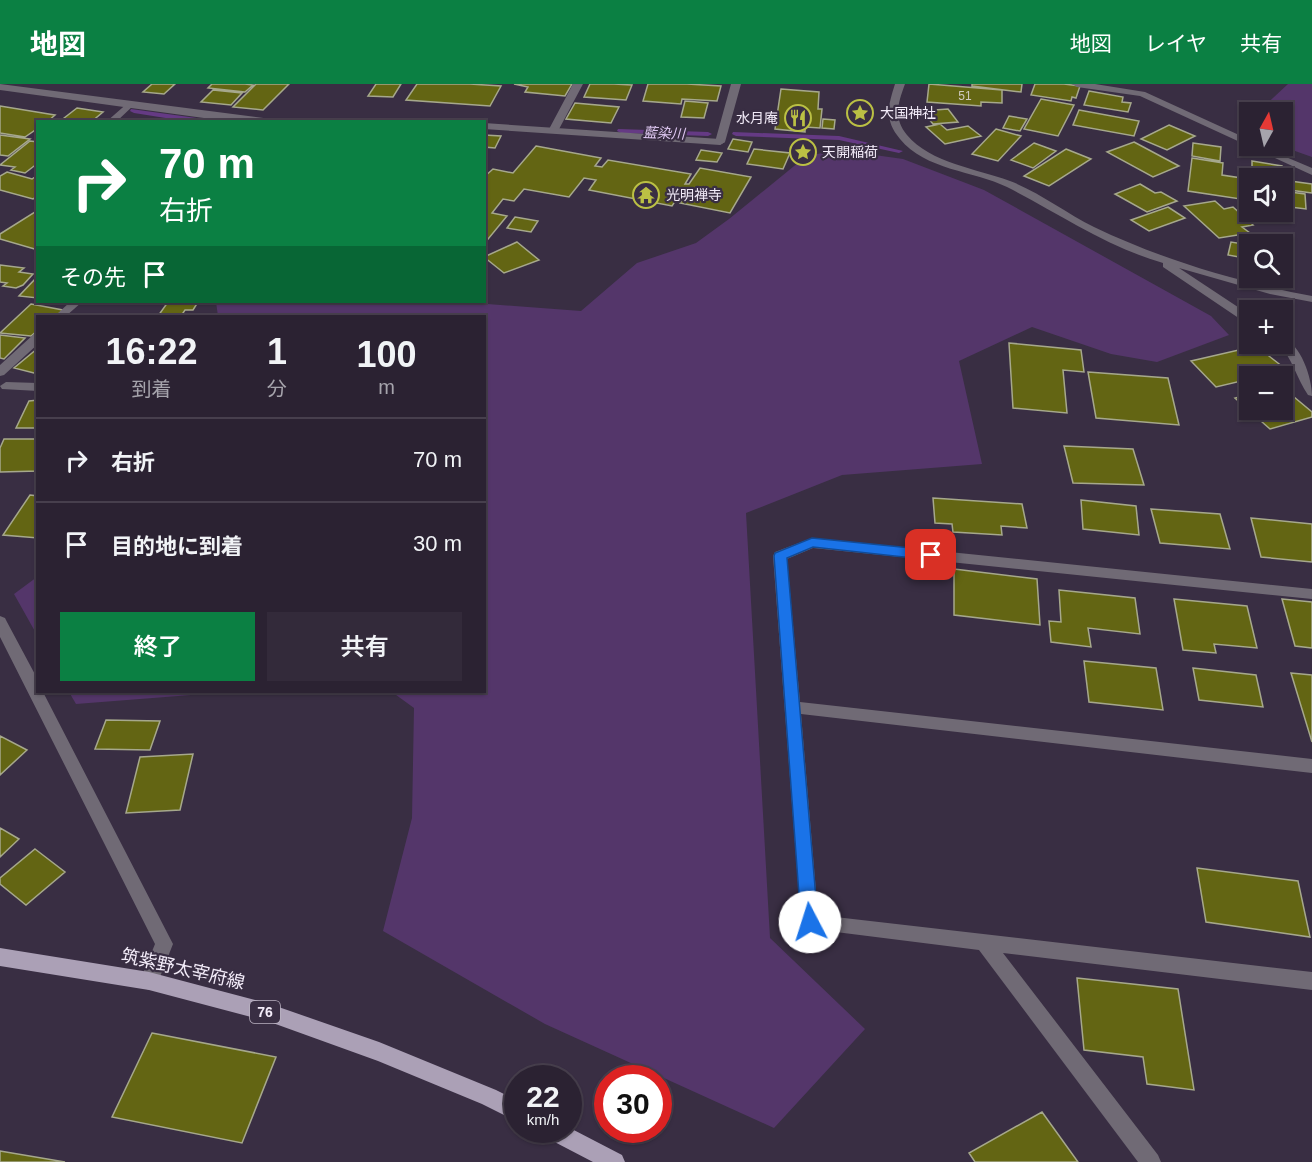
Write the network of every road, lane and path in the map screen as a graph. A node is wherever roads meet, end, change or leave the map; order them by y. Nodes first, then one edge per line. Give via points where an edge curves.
1 (578, 84) edge
2 (736, 84) edge
3 (900, 84) edge
4 (1077, 84) edge
5 (0, 87) edge
6 (130, 104) junction
7 (112, 120) edge
8 (255, 120) edge
9 (486, 126) edge
10 (553, 130) junction
11 (1239, 139) edge
12 (1276, 156) edge
13 (1312, 172) edge
14 (1157, 258) junction
15 (1312, 299) edge
16 (75, 303) edge
17 (1239, 314) edge
18 (61, 315) edge
19 (36, 340) edge
20 (1292, 354) edge
21 (0, 372) edge
22 (3, 385) edge
23 (36, 387) edge
24 (1312, 392) edge
25 (0, 401) edge
26 (1312, 594) edge
27 (0, 622) edge
28 (36, 693) edge
29 (36, 693) edge
30 (791, 707) junction
31 (1312, 766) edge
32 (985, 944) junction
33 (0, 957) edge
34 (149, 981) junction
35 (1312, 981) edge
36 (504, 1105) edge
37 (578, 1143) edge
38 (615, 1162) edge
39 (1151, 1162) edge

1 - 10 street
2 - 10 street via 720,142
3 - 14 street via 893,105 893,122 914,147 950,166 1008,184 1090,229
4 - 11 street via 1142,94
5 - 6 street
6 - 7 street
6 - 8 street
9 - 10 street
12 - 13 street
14 - 15 street
14 - 17 street
16 - 18 street
19 - 21 street
20 - 24 street
22 - 23 street
22 - 25 street
26 - 30 street via 812,543 780,556
27 - 28 street
29 - 34 street via 164,944
30 - 31 street
30 - 32 street via 810,922
32 - 35 street
32 - 39 street
33 - 34 main road, 筑紫野太宰府線 / 76
34 - 36 main road, 筑紫野太宰府線 / 76 via 270,1013 379,1052
37 - 38 main road

